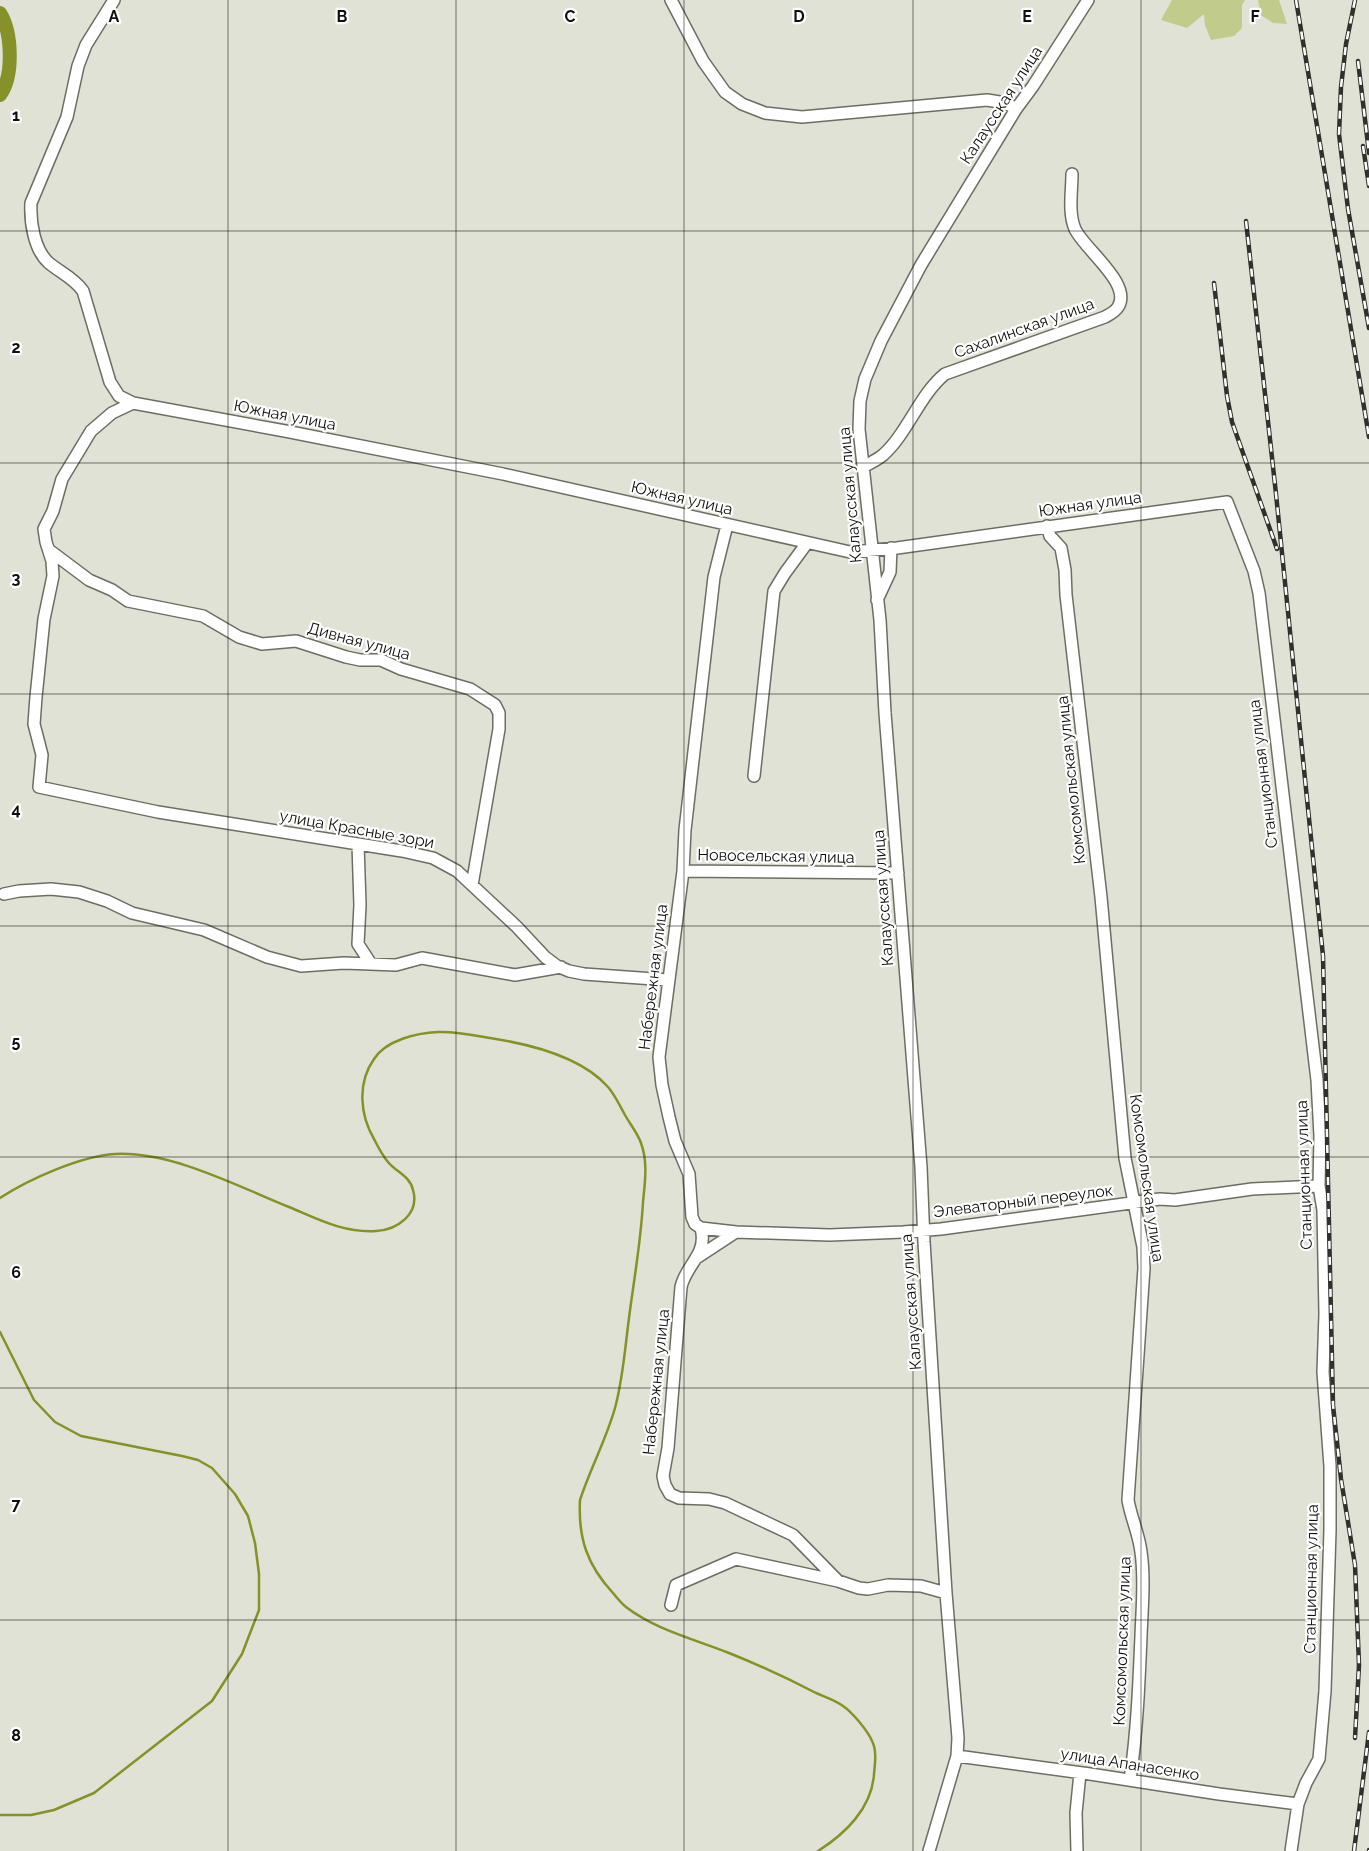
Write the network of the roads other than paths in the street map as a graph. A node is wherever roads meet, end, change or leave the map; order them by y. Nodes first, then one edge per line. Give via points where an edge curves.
1 (114, 0) edge
2 (670, 0) edge
3 (1088, 0) edge
4 (1016, 109) junction
5 (1072, 174) dead end
6 (133, 403) junction
7 (863, 467) junction
8 (1227, 502) joint
9 (727, 525) junction
10 (1047, 526) junction
11 (807, 543) junction
12 (891, 548) junction
13 (49, 549) junction
14 (871, 551) junction
15 (877, 600) junction
16 (754, 776) dead end
17 (358, 844) junction
18 (476, 860) junction
19 (457, 871) junction
20 (683, 871) junction
21 (898, 873) junction
22 (472, 885) junction
23 (4, 894) dead end
24 (371, 964) junction
25 (561, 967) junction
26 (668, 980) junction
27 (1319, 1186) junction
28 (1134, 1203) junction
29 (701, 1228) junction
30 (923, 1231) junction
31 (736, 1232) junction
32 (696, 1259) junction
33 (838, 1581) junction
34 (946, 1593) junction
35 (671, 1605) dead end
36 (957, 1756) junction
37 (1080, 1773) junction
38 (1130, 1780) junction
39 (1298, 1804) junction
40 (929, 1851) edge
41 (1077, 1851) edge
42 (1291, 1851) edge

1 - 6 street via 86,45 67,117 31,203 31,215 37,242 47,261 77,282 83,291 110,382 119,396
2 - 4 street via 703,61 725,92 742,104 765,113 802,117 987,100
3 - 4 street, Калаусская улица
4 - 7 street, Калаусская улица via 921,265 872,360 864,379 860,410
5 - 7 street, Сахалинская улица via 1075,228 1118,284 1119,306 1105,316 945,374 887,450
6 - 9 street, Южная улица via 503,474
6 - 13 street via 99,422 66,471 44,529
7 - 14 street, Калаусская улица
8 - 10 street, Южная улица
8 - 27 street, Станционная улица via 1254,571 1259,593 1317,1080
9 - 11 street, Южная улица
9 - 20 street, Набережная улица via 714,577
10 - 12 street, Южная улица
10 - 28 street, Комсомольская улица via 1050,536 1061,548 1065,570 1101,897 1125,1158
11 - 14 street, Южная улица via 850,552
11 - 16 street via 774,591
12 - 14 street, Южная улица
12 - 15 street via 890,572
13 - 17 street, улица Красные зори via 53,576 40,647 34,724 42,755 39,787 158,812
13 - 18 street, Дивная улица via 90,580 128,600 204,616 239,637 262,644 296,641 346,657 381,660 470,689 491,702 499,713 499,729
14 - 15 street, Калаусская улица
15 - 21 street, Калаусская улица
17 - 19 street, улица Красные зори via 424,856
17 - 24 street via 358,944
18 - 19 street
18 - 22 street, Дивная улица
19 - 22 street, улица Красные зори
20 - 21 street, Новосельская улица
20 - 26 street, Набережная улица
21 - 30 street, Калаусская улица
22 - 25 street, улица Красные зори via 545,957
23 - 24 street via 51,890 79,892 132,913 217,934 291,965
24 - 25 street via 396,965 422,958 515,975
25 - 26 street, улица Красные зори via 584,974
26 - 29 street, Набережная улица via 659,1057 662,1085 675,1141 689,1174 692,1217 694,1224
27 - 28 street, Элеваторный переулок via 1252,1189
27 - 39 street, Станционная улица via 1323,1210 1323,1372 1330,1466 1325,1690 1319,1758
28 - 30 street, Элеваторный переулок
28 - 38 street, Комсомольская улица via 1144,1268 1128,1500 1138,1531 1142,1591 1139,1685
29 - 31 street, Элеваторный переулок
29 - 32 street, Набережная улица via 703,1244
30 - 31 street, Элеваторный переулок via 830,1236
30 - 34 street, Калаусская улица
31 - 32 street
32 - 33 street, Набережная улица via 684,1277 680,1296 668,1448 663,1468 665,1485 670,1494 678,1498 716,1500 793,1535
33 - 34 street via 859,1588 921,1586
33 - 35 street via 736,1559 676,1586
34 - 36 street, Калаусская улица
36 - 37 street, улица Апанасенко
36 - 40 street, Калаусская улица
37 - 38 street, улица Апанасенко
37 - 41 street
38 - 39 street, улица Апанасенко
39 - 42 street, Станционная улица

